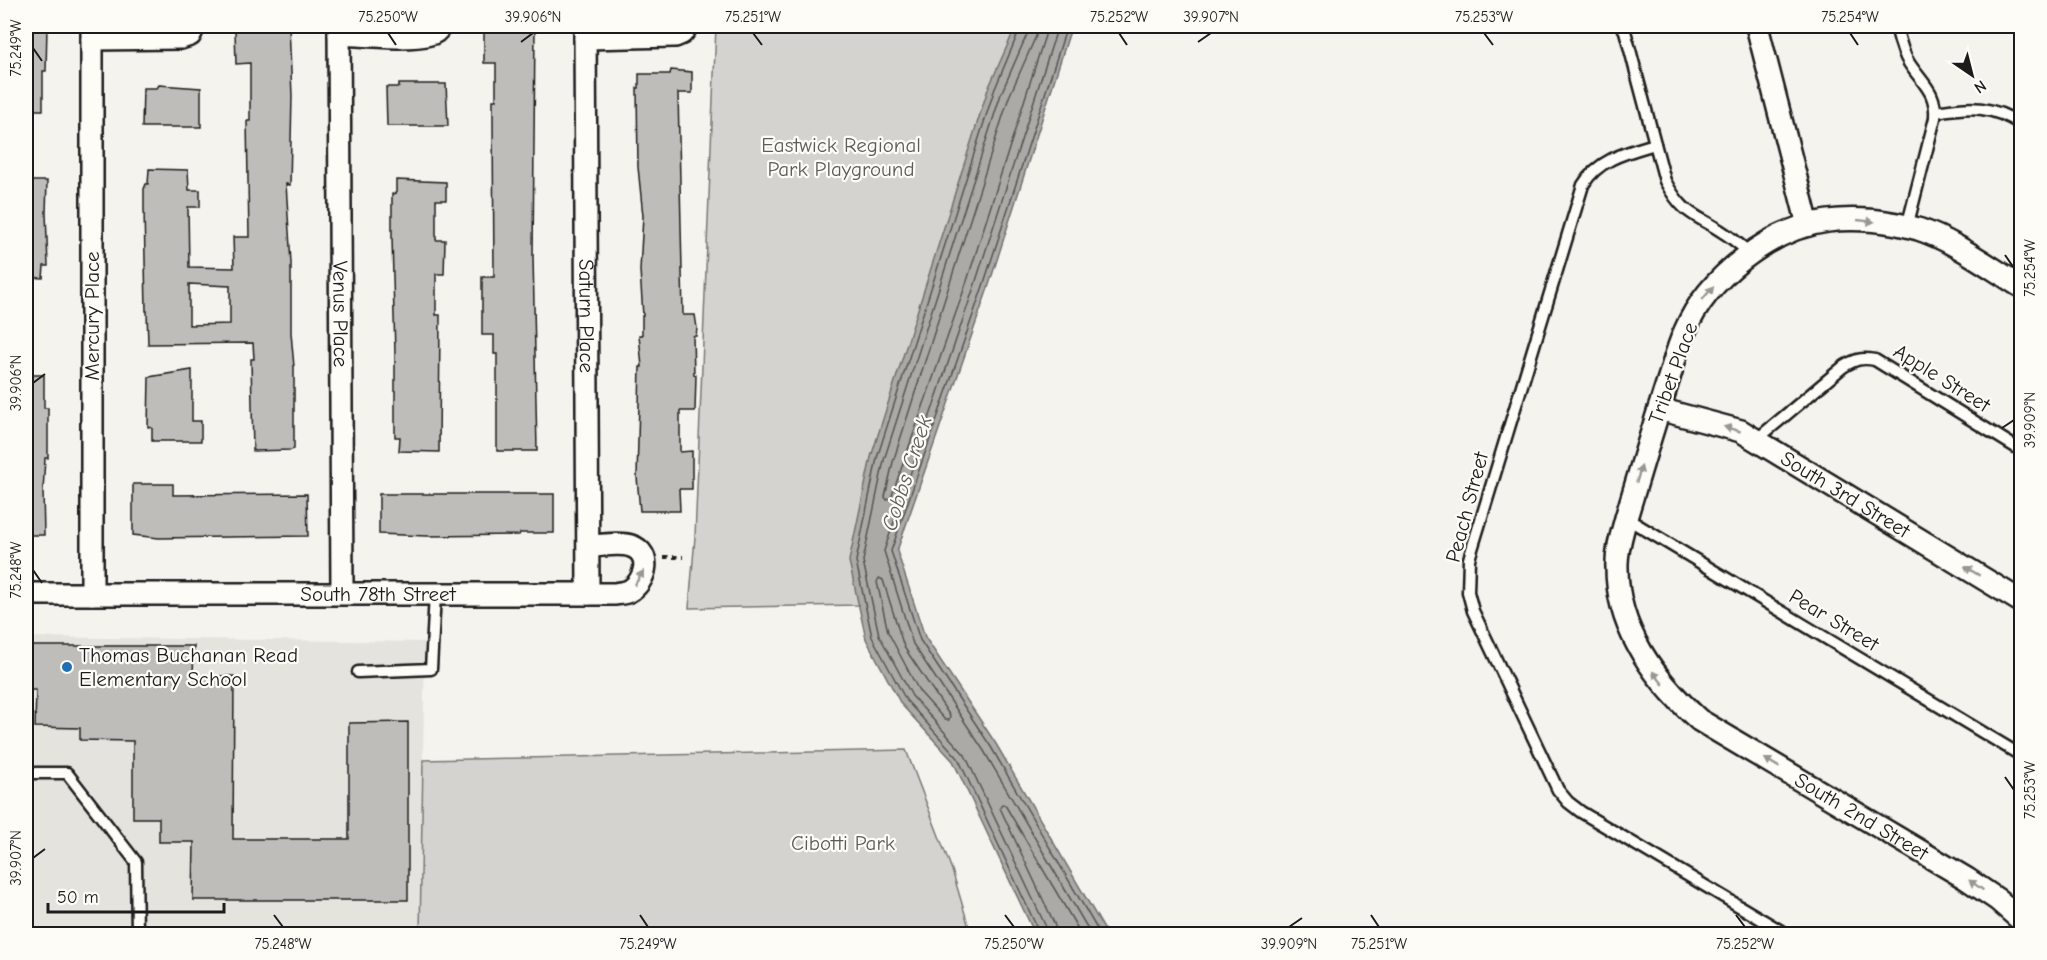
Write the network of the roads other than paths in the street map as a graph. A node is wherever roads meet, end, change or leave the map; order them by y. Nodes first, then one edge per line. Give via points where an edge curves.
1 (195, 26) edge
2 (440, 26) edge
3 (687, 26) edge
4 (1622, 26) edge
5 (1757, 26) edge
6 (1896, 26) edge
7 (339, 30) edge
8 (92, 32) edge
9 (585, 32) edge
10 (1936, 112) junction
11 (2022, 125) edge
12 (1655, 144) junction
13 (1808, 225) junction
14 (1907, 227) junction
15 (1751, 253) junction
16 (2022, 287) edge
17 (1659, 410) junction
18 (1756, 440) junction
19 (2022, 451) edge
20 (1626, 518) junction
21 (589, 546) junction
22 (342, 593) junction
23 (26, 594) edge
24 (92, 594) junction
25 (435, 594) junction
26 (588, 594) junction
27 (2022, 602) edge
28 (358, 672) dead end
29 (1699, 720) joint
30 (2022, 756) edge
31 (26, 773) edge
32 (2022, 921) edge
33 (137, 934) edge
34 (1786, 934) edge

1 - 8 street, Mercury Place via 190,35 181,38
2 - 7 street, Venus Place via 431,34 415,36
3 - 9 street, Saturn Place via 675,36
4 - 12 lane
5 - 13 street
6 - 10 lane via 1908,60 1933,95
7 - 22 street, Venus Place
8 - 24 street, Mercury Place
9 - 21 street, Saturn Place
10 - 11 lane via 1994,110
10 - 14 lane
12 - 15 lane via 1665,181 1676,200 1689,213
12 - 34 lane, Peach Street via 1598,166 1583,185 1469,559 1468,592 1480,629 1558,790 1568,802
13 -> 14 street, Tribet Place via 1852,219
13 - 15 street, Tribet Place
14 - 16 street, Tribet Place via 1948,242
17 -> 15 street, Tribet Place via 1685,330 1704,298
18 -> 17 street, South 3rd Street via 1741,431
20 -> 17 street, Tribet Place
18 - 19 lane, Apple Street via 1843,367 1865,358 1875,360
27 -> 18 street, South 3rd Street
29 -> 20 street, Tribet Place via 1646,663 1626,619 1617,567
20 - 30 lane, Pear Street
21 - 26 street, Saturn Place
26 -> 21 street, South 78th Street via 628,591 638,584 645,567 639,549 629,545
22 - 24 street, South 78th Street
22 - 25 street, South 78th Street
23 - 24 street, South 78th Street
25 - 26 street, South 78th Street
25 - 28 lane via 430,669
32 -> 29 street, South 2nd Street via 1967,879
31 - 33 lane via 67,773 136,862

